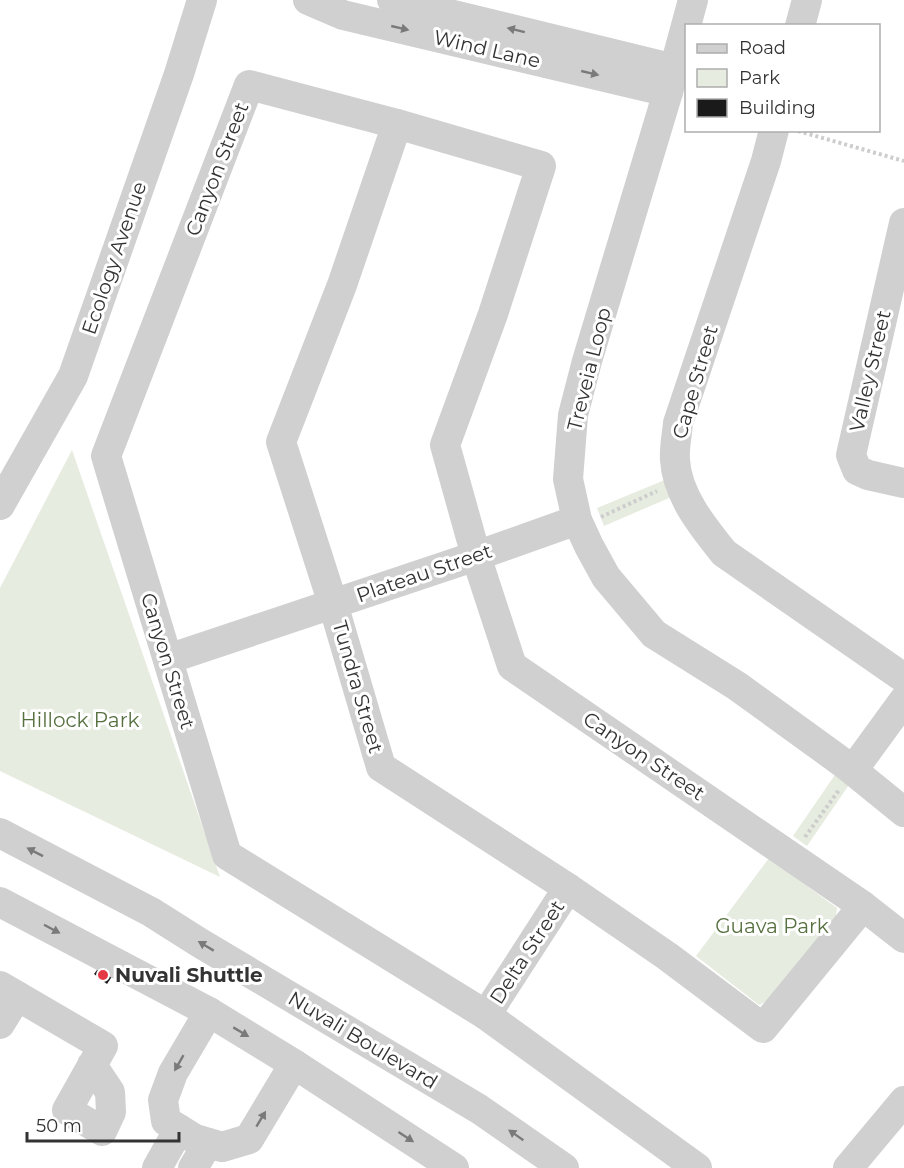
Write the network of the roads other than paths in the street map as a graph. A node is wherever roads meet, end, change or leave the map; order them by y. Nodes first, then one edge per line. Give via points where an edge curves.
1 (308, 0) edge
2 (392, 0) edge
3 (693, 0) edge
4 (807, 0) edge
5 (198, 2) edge
6 (687, 24) edge
7 (801, 24) edge
8 (685, 30) edge
9 (672, 80) junction
10 (397, 124) junction
11 (773, 132) edge
12 (904, 223) edge
13 (904, 483) edge
14 (0, 505) edge
15 (579, 523) junction
16 (476, 556) junction
17 (333, 604) junction
18 (168, 659) junction
19 (904, 678) edge
20 (904, 700) edge
21 (853, 770) junction
22 (904, 812) edge
23 (0, 833) edge
24 (567, 888) junction
25 (0, 902) edge
26 (862, 906) junction
27 (904, 938) edge
28 (9, 991) edge
29 (209, 1012) junction
30 (486, 1015) junction
31 (0, 1024) edge
32 (98, 1055) dead end
33 (294, 1064) junction
34 (904, 1101) edge
35 (179, 1129) junction
36 (208, 1143) junction
37 (156, 1168) edge
38 (192, 1168) edge
39 (454, 1168) edge
40 (564, 1168) edge
41 (697, 1168) edge
42 (848, 1168) edge

1 -> 9 street, Wind Lane via 343,15
9 -> 2 street, Wind Lane
3 - 6 street, Treveia Loop
4 - 7 street
5 - 14 street, Ecology Avenue via 179,74 73,376
8 - 9 street, Treveia Loop
9 - 15 street, Treveia Loop via 573,416 568,478
10 - 16 street, Canyon Street via 542,166 445,445
10 - 17 street, Tundra Street via 342,285 281,442
10 - 18 street, Canyon Street via 249,85 106,456
11 - 19 street, Cape Street via 678,423 675,460 679,481 702,525 724,553
12 - 13 street, Valley Street via 851,455 857,470 868,476
15 - 16 street, Plateau Street
15 - 21 street, Treveia Loop via 606,577 654,633 737,686
16 - 17 street, Plateau Street
16 - 26 street, Canyon Street via 512,666
17 - 18 street, Plateau Street
17 - 24 street, Tundra Street via 381,767
18 - 30 street, Canyon Street via 227,855
20 - 21 street
21 - 22 street, Treveia Loop
40 -> 23 street, Nuvali Boulevard via 479,1109 151,912
24 - 26 street, Tundra Street via 763,1028
24 - 30 street, Delta Street
25 -> 29 street
26 - 27 street, Canyon Street
28 - 31 street
28 - 32 street
29 -> 33 street
29 -> 35 street via 173,1073 163,1100 166,1121
30 - 41 street, Canyon Street
36 -> 33 street via 222,1147 249,1138
33 -> 39 street
34 - 42 street
35 - 36 street
35 - 37 street
36 - 38 street

